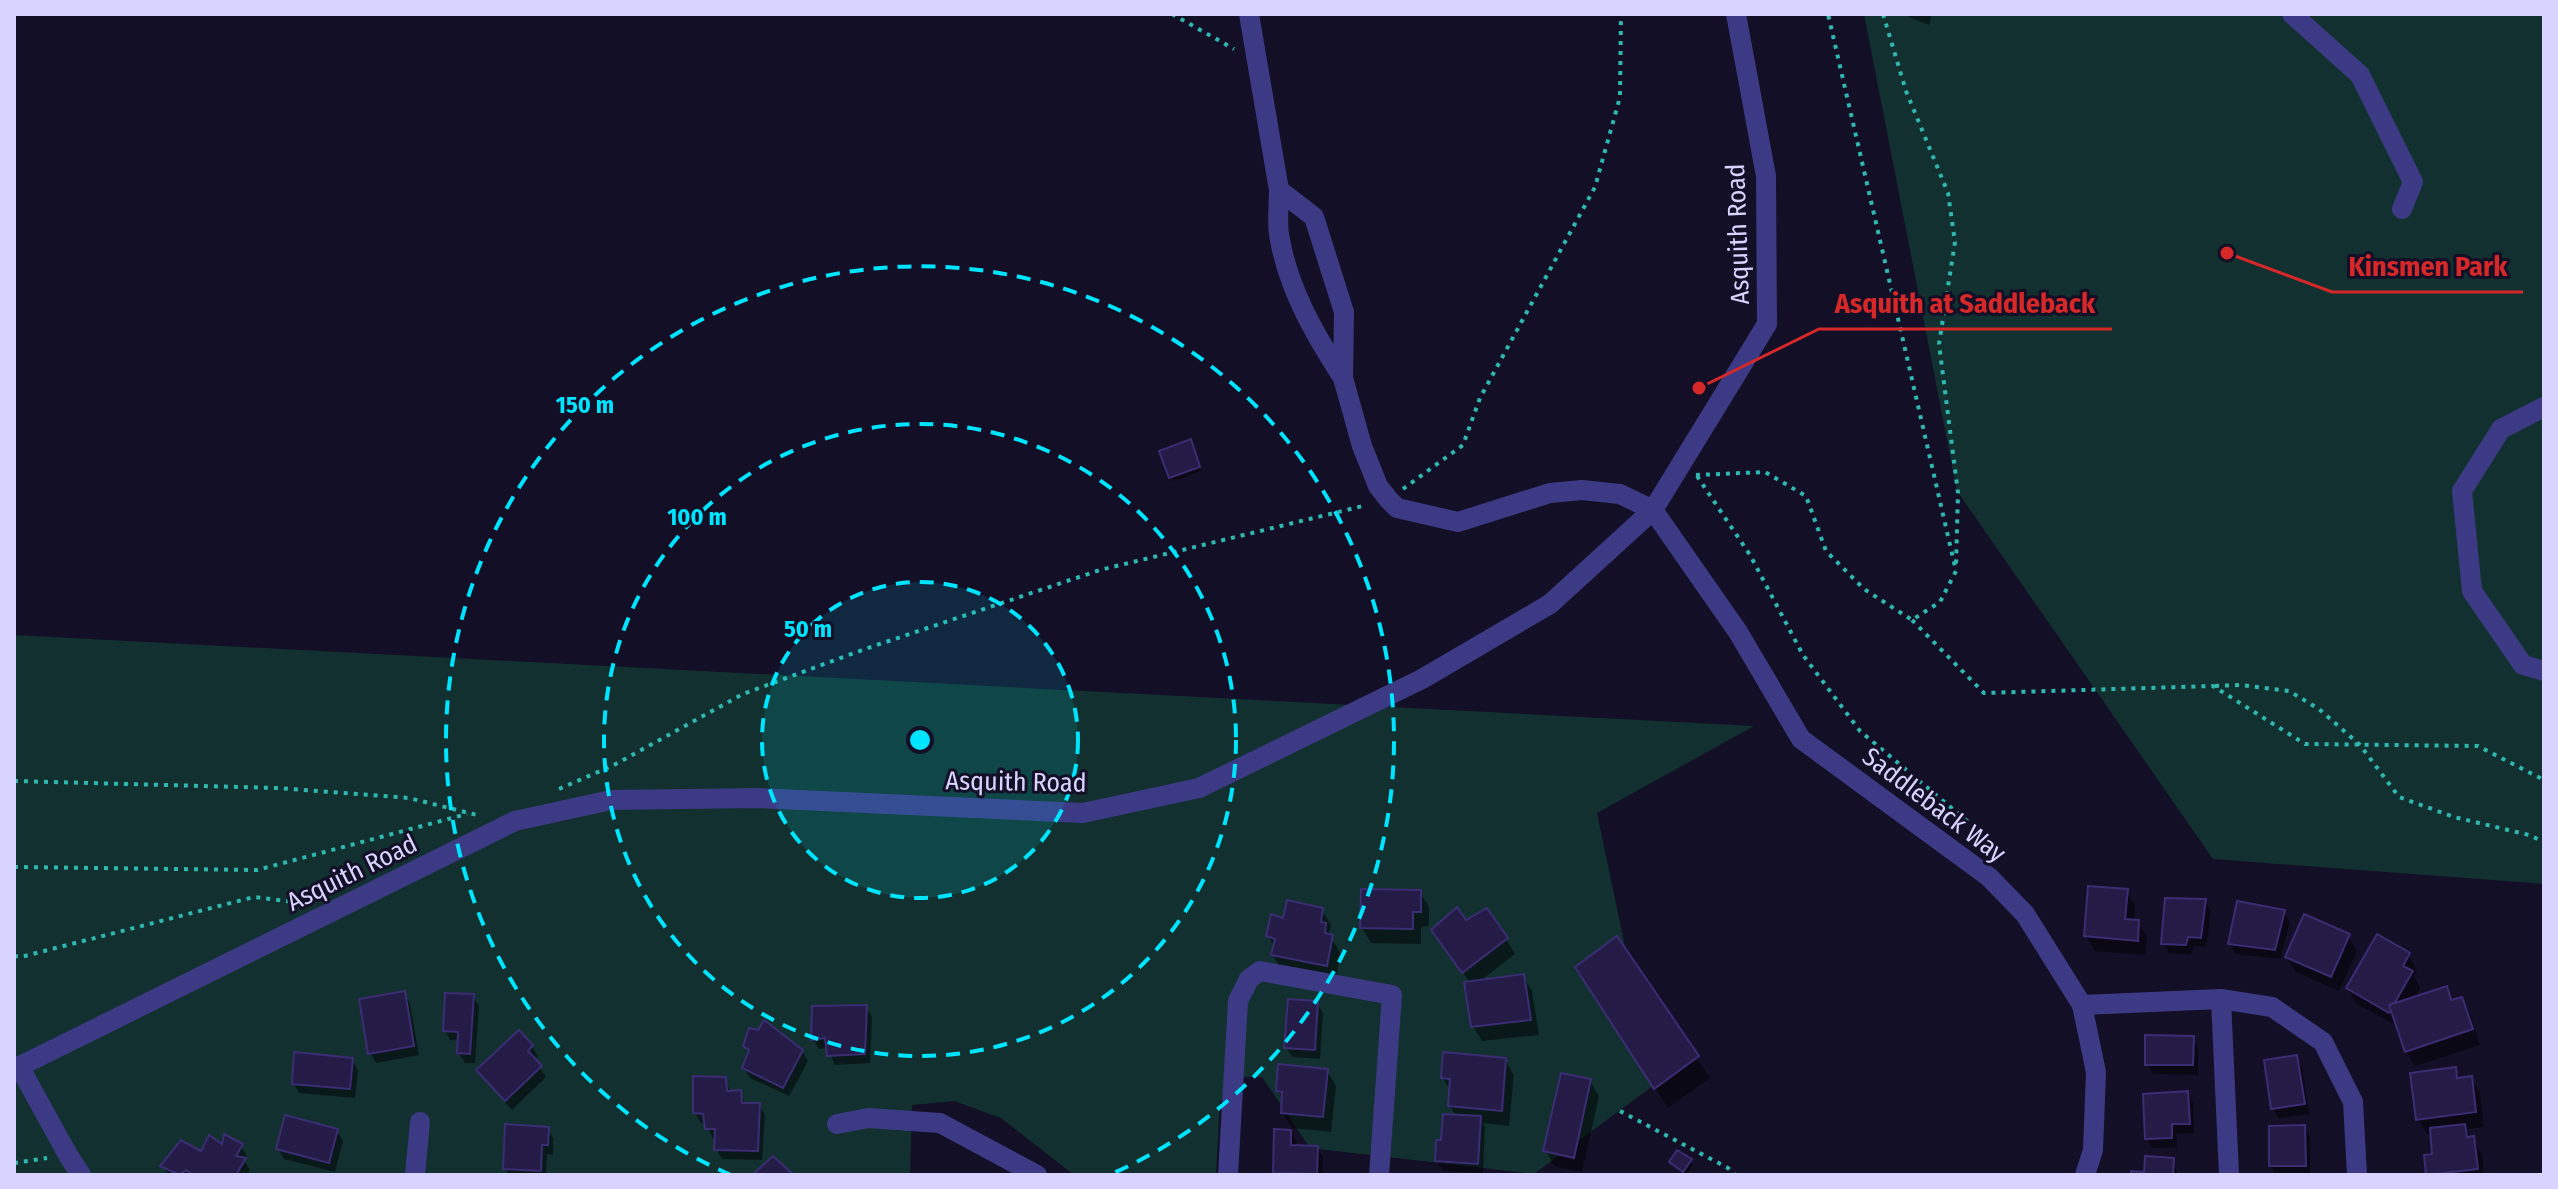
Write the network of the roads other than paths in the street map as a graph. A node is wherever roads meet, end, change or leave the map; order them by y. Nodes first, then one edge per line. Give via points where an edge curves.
1 (1249, 14) edge
2 (1736, 14) edge
3 (2292, 14) edge
4 (1279, 190) junction
5 (2402, 209) dead end
6 (1343, 378) junction
7 (2544, 407) edge
8 (1653, 510) junction
9 (2544, 671) edge
10 (2221, 999) junction
11 (2082, 1005) junction
12 (17, 1067) edge
13 (420, 1122) dead end
14 (837, 1124) dead end
15 (81, 1175) edge
16 (415, 1175) edge
17 (1037, 1175) edge
18 (1228, 1175) edge
19 (1379, 1175) edge
20 (2085, 1175) edge
21 (2229, 1175) edge
22 (2357, 1175) edge

1 - 4 street
2 - 8 street, Asquith Road via 1766,176 1767,324 1689,470
3 - 5 street via 2360,75 2413,182
4 - 6 street via 1278,234 1293,281 1313,332
4 - 6 street via 1314,217 1344,312
6 - 8 street via 1378,486 1397,508 1458,522 1550,493 1582,490 1620,494
7 - 9 street via 2501,429 2462,491 2472,591 2523,665
8 - 11 street, Saddleback Way via 1738,632 1801,739 1989,877 2025,914
8 - 12 street, Asquith Road via 1550,604 1422,679 1199,788 1083,813 714,798 611,800 515,821
10 - 11 street
10 - 21 street
10 - 22 street via 2272,1007 2323,1042 2353,1102
11 - 20 street, Saddleback Way via 2096,1072 2093,1150
12 - 15 street
13 - 16 street
14 - 17 street via 868,1118 940,1123
18 - 19 street via 1238,1001 1249,979 1260,971 1392,995

